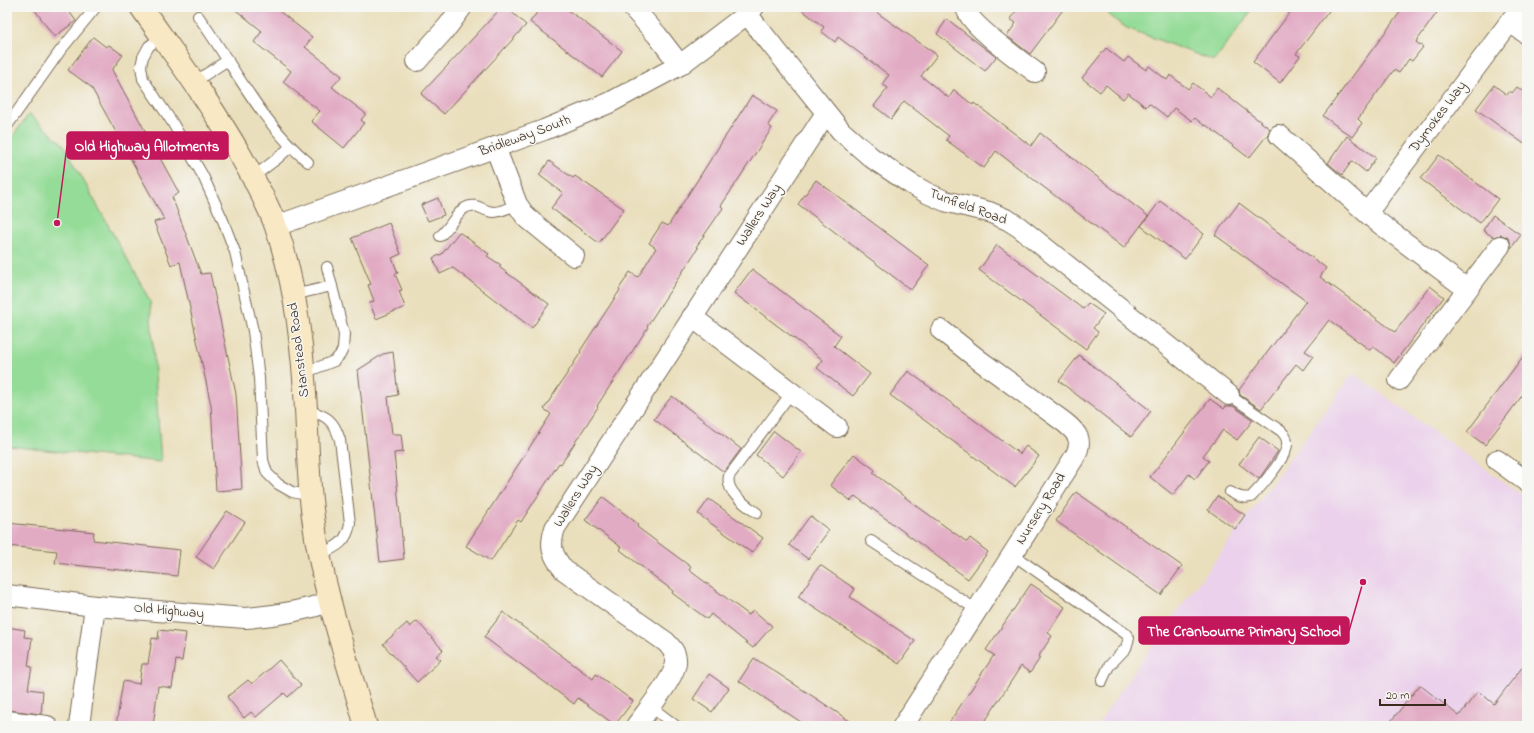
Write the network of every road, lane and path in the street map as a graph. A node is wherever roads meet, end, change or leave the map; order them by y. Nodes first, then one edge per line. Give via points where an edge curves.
1 (96, 7) edge
2 (141, 7) edge
3 (462, 7) edge
4 (632, 7) edge
5 (966, 7) edge
6 (751, 11) edge
7 (1516, 14) edge
8 (198, 16) dead end
9 (1527, 34) edge
10 (162, 37) junction
11 (228, 60) junction
12 (417, 61) dead end
13 (680, 65) junction
14 (1035, 72) dead end
15 (194, 82) junction
16 (826, 113) junction
17 (7, 126) edge
18 (1279, 135) dead end
19 (290, 146) junction
20 (496, 147) junction
21 (308, 162) dead end
22 (253, 177) junction
23 (518, 204) junction
24 (1367, 213) junction
25 (276, 226) junction
26 (440, 236) dead end
27 (1500, 246) dead end
28 (574, 256) dead end
29 (327, 267) dead end
30 (332, 286) junction
31 (1467, 288) junction
32 (293, 295) junction
33 (692, 317) junction
34 (941, 330) dead end
35 (304, 373) junction
36 (1399, 380) dead end
37 (792, 392) junction
38 (1228, 395) joint
39 (306, 410) junction
40 (837, 427) dead end
41 (1497, 460) dead end
42 (1527, 482) edge
43 (1230, 492) dead end
44 (311, 496) junction
45 (757, 513) dead end
46 (871, 541) dead end
47 (1012, 554) junction
48 (319, 555) junction
49 (7, 595) edge
50 (330, 602) junction
51 (96, 606) junction
52 (977, 610) junction
53 (1102, 681) dead end
54 (650, 706) junction
55 (7, 721) edge
56 (47, 726) edge
57 (79, 726) edge
58 (366, 726) edge
59 (636, 726) edge
60 (676, 726) edge
61 (903, 726) edge

1 - 17 lane via 60,51
2 - 10 street, Stanstead Road
3 - 12 street
4 - 13 street
5 - 14 street via 969,17 982,30
6 - 13 street, Bridleway South
6 - 16 street, Tunfield Road
7 - 9 street, Dymokes Way
7 - 24 street, Dymokes Way
8 - 11 lane
10 - 15 street, Stanstead Road
10 - 44 lane via 149,46 143,56 143,79 172,122 203,176 235,252 253,330 263,429 263,460 267,473 278,484 292,492
11 - 15 lane
11 - 19 lane via 259,108
13 - 20 street, Bridleway South via 609,103
15 - 22 street, Stanstead Road
16 - 33 street, Wallers Way
16 - 38 street, Tunfield Road via 848,138 911,184 945,201 993,213 1019,227
18 - 24 street
19 - 21 lane
19 - 22 lane
20 - 23 street
20 - 25 street, Bridleway South
22 - 25 street, Stanstead Road
23 - 26 lane via 492,212 477,206 468,206
23 - 28 street via 531,222
24 - 31 street
25 - 32 street, Stanstead Road
27 - 31 street
29 - 30 lane
30 - 32 lane
30 - 35 lane via 344,334 343,349 334,360
31 - 36 street
32 - 35 street, Stanstead Road
33 - 37 street
33 - 54 street, Wallers Way via 555,528 551,545 564,570 671,647 675,654 674,671
34 - 47 street, Nursery Road via 1073,429 1078,437 1078,452
35 - 39 street, Stanstead Road
37 - 40 street
37 - 45 lane via 729,476 731,490
38 - 43 lane via 1281,431 1288,441 1282,458 1251,497 1245,498
39 - 44 street, Stanstead Road
39 - 48 lane via 325,417 338,432 350,523 341,544
41 - 42 street
44 - 48 street, Stanstead Road
46 - 52 lane
47 - 52 street, Nursery Road
47 - 53 lane via 1129,638 1126,648 1109,666
48 - 50 street, Stanstead Road
49 - 51 street, Old Highway
50 - 51 street, Old Highway via 290,613 245,618
50 - 58 street, Stanstead Road
51 - 57 street
52 - 61 street, Nursery Road
54 - 59 street, Wallers Way
54 - 60 lane
55 - 56 street

